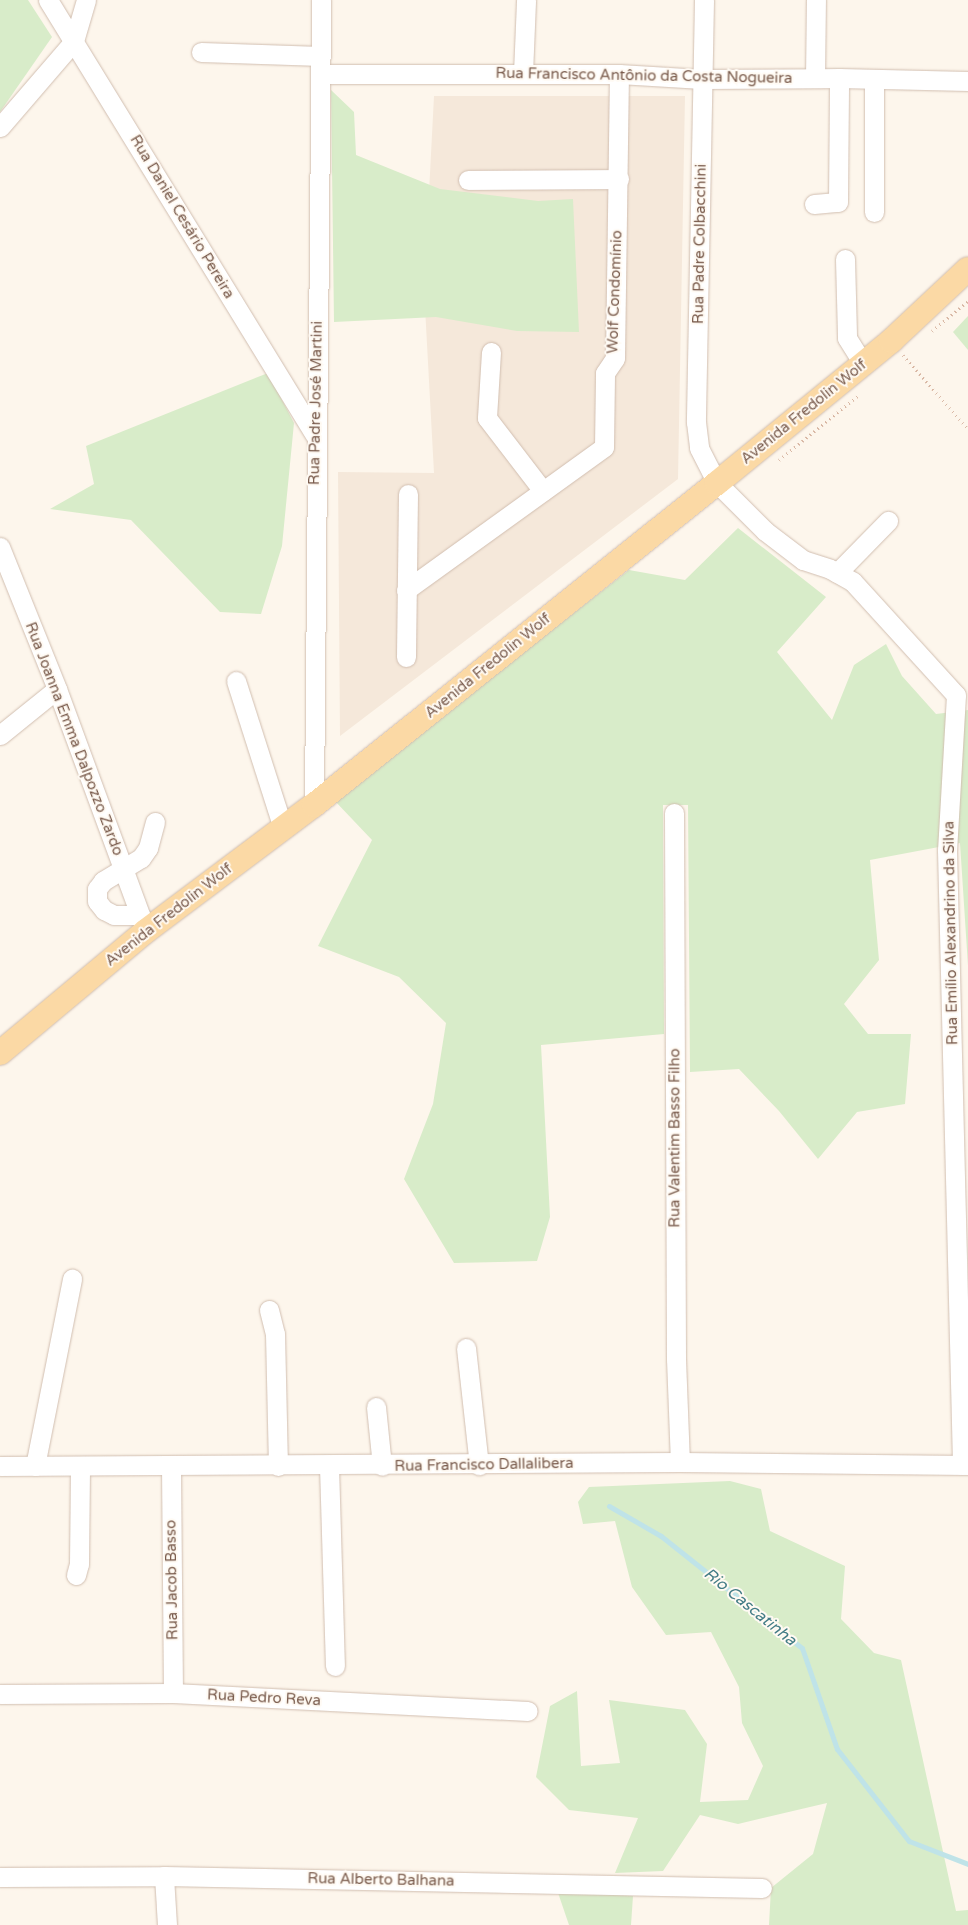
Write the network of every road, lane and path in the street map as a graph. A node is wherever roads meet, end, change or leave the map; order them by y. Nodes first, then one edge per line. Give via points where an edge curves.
1 (48, 0) edge
2 (86, 0) edge
3 (321, 0) edge
4 (526, 0) edge
5 (704, 0) edge
6 (816, 0) edge
7 (74, 41) junction
8 (201, 52) dead end
9 (320, 65) junction
10 (523, 73) junction
11 (619, 74) junction
12 (815, 78) junction
13 (839, 78) junction
14 (702, 79) junction
15 (874, 79) junction
16 (968, 81) edge
17 (0, 127) edge
18 (619, 178) junction
19 (468, 180) dead end
20 (814, 204) dead end
21 (874, 212) dead end
22 (845, 259) dead end
23 (968, 269) edge
24 (891, 341) junction
25 (491, 352) dead end
26 (863, 364) junction
27 (968, 430) edge
28 (315, 435) junction
29 (717, 483) junction
30 (543, 491) junction
31 (408, 494) dead end
32 (888, 521) dead end
33 (0, 546) edge
34 (837, 573) junction
35 (8, 588) edge
36 (406, 590) junction
37 (406, 657) dead end
38 (236, 681) dead end
39 (57, 689) junction
40 (962, 689) edge
41 (0, 735) edge
42 (314, 805) junction
43 (674, 813) dead end
44 (156, 822) dead end
45 (283, 828) junction
46 (123, 871) junction
47 (143, 923) junction
48 (0, 1052) edge
49 (72, 1279) dead end
50 (269, 1310) dead end
51 (466, 1348) dead end
52 (376, 1407) dead end
53 (680, 1462) junction
54 (965, 1465) edge
55 (0, 1466) edge
56 (35, 1466) junction
57 (80, 1466) junction
58 (171, 1466) junction
59 (278, 1466) junction
60 (329, 1466) junction
61 (382, 1466) junction
62 (479, 1466) junction
63 (76, 1575) dead end
64 (335, 1666) dead end
65 (174, 1693) junction
66 (0, 1694) edge
67 (528, 1711) dead end
68 (164, 1876) junction
69 (0, 1877) edge
70 (762, 1888) dead end
71 (167, 1925) edge

1 - 7 street, Rua Daniel Cesário Pereira
2 - 7 street
3 - 9 street, Rua Padre José Martini
4 - 10 street
5 - 14 street, Rua Padre Colbacchini
6 - 12 street
7 - 17 street
7 - 28 street, Rua Daniel Cesário Pereira
8 - 9 street, Rua Francisco Antônio da Costa Nogueira
9 - 10 street, Rua Francisco Antônio da Costa Nogueira
9 - 28 street, Rua Padre José Martini
10 - 11 street, Rua Francisco Antônio da Costa Nogueira
11 - 14 street, Rua Francisco Antônio da Costa Nogueira
11 - 18 street, Wolf Condomínio
12 - 13 street, Rua Francisco Antônio da Costa Nogueira
12 - 14 street, Rua Francisco Antônio da Costa Nogueira
13 - 15 street, Rua Francisco Antônio da Costa Nogueira
13 - 20 street via 838,202
14 - 29 street, Rua Padre Colbacchini via 703,195 696,422 700,448
15 - 16 street, Rua Francisco Antônio da Costa Nogueira
15 - 21 street
18 - 19 street
18 - 30 street, Wolf Condomínio via 615,358 605,373 604,446
22 - 26 street via 846,333
23 - 24 main road, Avenida Fredolin Wolf
24 - 26 main road, Avenida Fredolin Wolf
24 - 27 path
25 - 30 street via 487,418
26 - 29 main road, Avenida Fredolin Wolf
28 - 42 street, Rua Padre José Martini
29 - 34 street, Rua Emílio Alexandrino da Silva via 765,531 803,560
29 - 42 main road, Avenida Fredolin Wolf
30 - 36 street, Wolf Condomínio
31 - 36 street
32 - 34 street
33 - 35 street, Rua Joanna Emma Dalpozzo Zardo
34 - 40 street, Rua Emílio Alexandrino da Silva via 853,582
35 - 39 street, Rua Joanna Emma Dalpozzo Zardo
36 - 37 street
38 - 45 street
39 - 41 street
39 - 46 street, Rua Joanna Emma Dalpozzo Zardo
40 - 54 street, Rua Emílio Alexandrino da Silva via 948,850
42 - 45 main road, Avenida Fredolin Wolf
43 - 53 street, Rua Valentim Basso Filho via 676,1359
44 - 46 street via 148,848
45 - 47 main road, Avenida Fredolin Wolf
46 - 47 street, Rua Joanna Emma Dalpozzo Zardo
46 - 47 street via 103,881 97,889 97,901 104,910
47 - 48 main road, Avenida Fredolin Wolf
49 - 56 street
50 - 59 street via 275,1334
51 - 62 street
52 - 61 street
53 - 54 street, Rua Francisco Dallalibera
53 - 62 street, Rua Francisco Dallalibera
55 - 56 street, Rua Francisco Dallalibera
56 - 57 street, Rua Francisco Dallalibera
57 - 58 street, Rua Francisco Dallalibera
57 - 63 street via 79,1564
58 - 59 street, Rua Francisco Dallalibera
58 - 65 street, Rua Jacob Basso
59 - 60 street, Rua Francisco Dallalibera
60 - 61 street, Rua Francisco Dallalibera
60 - 64 street
61 - 62 street, Rua Francisco Dallalibera
65 - 66 street, Rua Pedro Reva
65 - 67 street, Rua Pedro Reva
68 - 69 street, Rua Alberto Balhana
68 - 70 street, Rua Alberto Balhana
68 - 71 street

